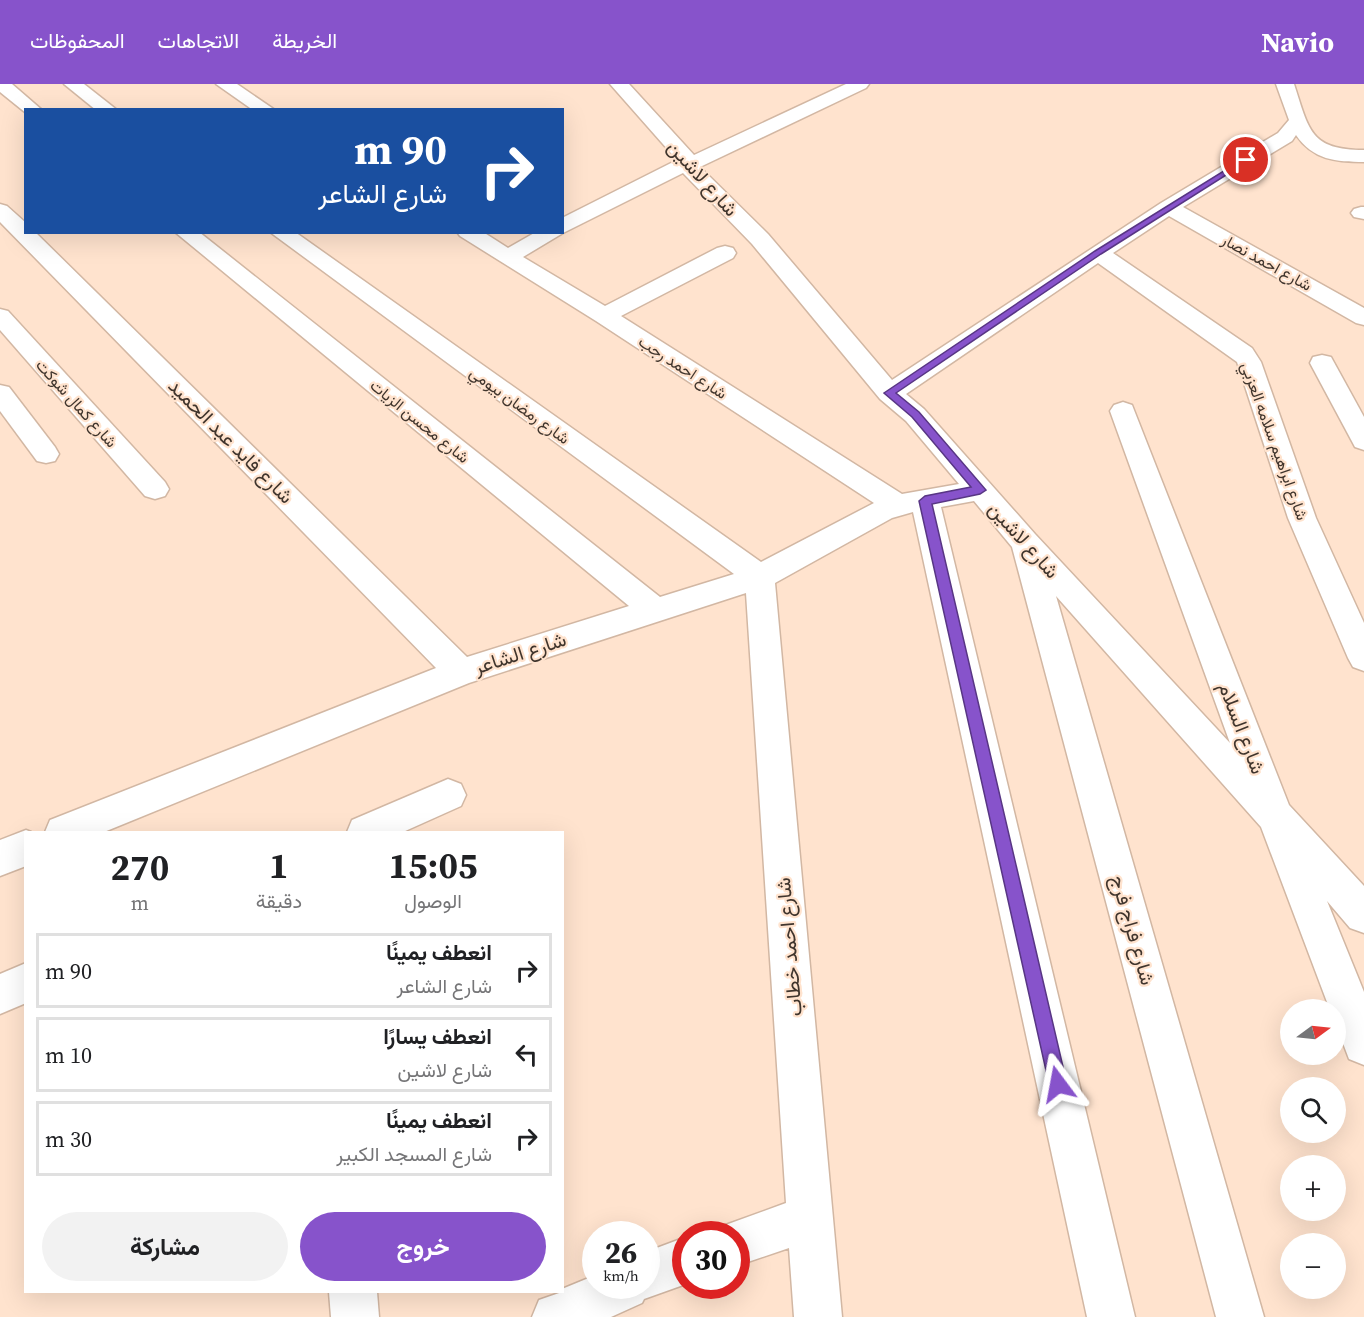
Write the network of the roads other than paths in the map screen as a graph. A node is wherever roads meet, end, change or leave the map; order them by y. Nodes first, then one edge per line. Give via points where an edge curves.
1 (1, 84) edge
2 (73, 84) edge
3 (225, 84) edge
4 (619, 84) edge
5 (860, 84) edge
6 (1285, 84) edge
7 (31, 108) edge
8 (105, 108) edge
9 (263, 108) edge
10 (1298, 121) junction
11 (1364, 156) edge
12 (688, 164) junction
13 (1168, 207) junction
14 (0, 210) edge
15 (564, 226) edge
16 (187, 234) edge
17 (283, 234) edge
18 (470, 234) edge
19 (548, 234) edge
20 (1098, 252) junction
21 (725, 253) dead end
22 (506, 257) junction
23 (0, 316) edge
24 (604, 316) junction
25 (1364, 318) edge
26 (1322, 363) dead end
27 (0, 393) edge
28 (889, 393) junction
29 (1123, 411) dead end
30 (1364, 441) edge
31 (46, 454) dead end
32 (155, 489) dead end
33 (980, 490) junction
34 (912, 503) junction
35 (1025, 542) junction
36 (760, 577) junction
37 (655, 610) junction
38 (1364, 658) edge
39 (461, 672) junction
40 (448, 795) dead end
41 (1274, 814) junction
42 (65, 831) edge
43 (367, 831) edge
44 (24, 849) edge
45 (0, 858) edge
46 (1364, 914) edge
47 (24, 984) edge
48 (0, 994) edge
49 (1364, 1044) edge
50 (811, 1218) junction
51 (750, 1238) edge
52 (353, 1293) edge
53 (596, 1299) edge
54 (355, 1317) edge
55 (556, 1317) edge
56 (818, 1317) edge
57 (1111, 1317) edge
58 (1240, 1317) edge

1 - 7 street
2 - 8 street
3 - 9 street
4 - 12 street, شارع لاشين
5 - 12 street
6 - 10 street
10 - 11 street via 1318,149 1330,154
10 - 13 street via 1285,137
12 - 15 street
12 - 28 street, شارع لاشين via 760,239
13 - 20 street
13 - 25 street, شارع احمد نصار
14 - 39 street, شارع فايد عبد الحميد
16 - 37 street, شارع محسن الزيات
17 - 36 street, شارع رمضان بيومي
18 - 22 street, شارع احمد رجب
19 - 22 street
20 - 28 street
20 - 38 street, شارع ابراهيم سلامه العزبي via 1243,353 1249,362 1302,518
21 - 24 street
22 - 24 street, شارع احمد رجب
23 - 32 street, شارع كمال شوكت
24 - 34 street, شارع احمد رجب
26 - 30 street
27 - 31 street
28 - 33 street, شارع لاشين via 915,415
29 - 41 street, شارع السلام
33 - 34 street, شارع الشاعر
33 - 35 street, شارع لاشين
34 - 36 street, شارع الشاعر via 882,511
34 - 57 street
35 - 41 street, شارع لاشين
35 - 58 street, شارع فراج فرج
36 - 37 street, شارع الشاعر
36 - 50 street, شارع احمد خطاب
37 - 39 street, شارع الشاعر
39 - 42 street, شارع الشاعر
40 - 43 street
41 - 46 street, شارع لاشين
41 - 49 street, شارع السلام
44 - 45 street
47 - 48 street
50 - 51 street
50 - 56 street, شارع احمد خطاب
52 - 54 street
53 - 55 street

